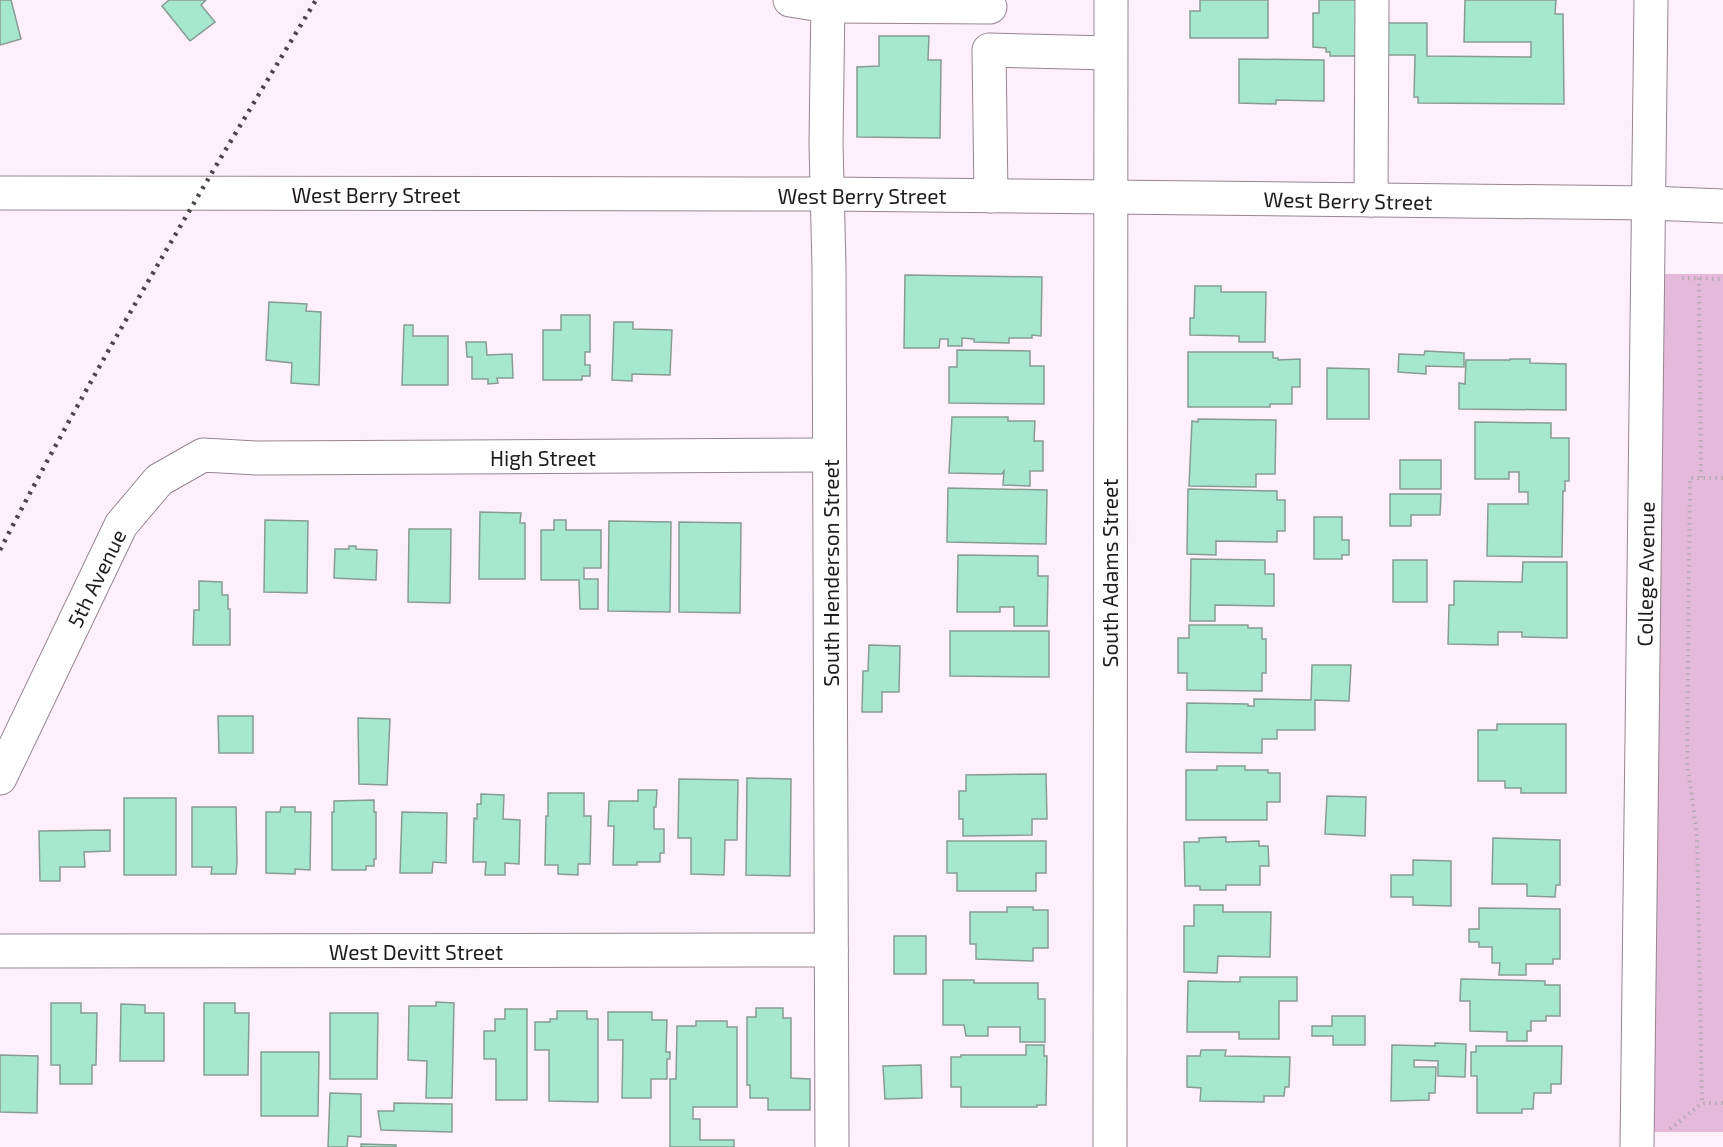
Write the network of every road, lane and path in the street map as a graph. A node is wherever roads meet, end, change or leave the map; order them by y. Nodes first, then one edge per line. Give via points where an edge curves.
1 (790, 0) edge
2 (1111, 0) edge
3 (1372, 0) edge
4 (1651, 0) edge
5 (828, 3) edge
6 (991, 4) edge
7 (989, 50) junction
8 (1110, 52) junction
9 (0, 193) edge
10 (827, 194) junction
11 (992, 196) junction
12 (1109, 197) junction
13 (1371, 200) junction
14 (1650, 203) junction
15 (1723, 206) edge
16 (1682, 278) dead end
17 (1699, 278) junction
18 (1723, 279) edge
19 (829, 455) junction
20 (257, 458) joint
21 (1701, 478) junction
22 (1723, 478) edge
23 (0, 778) edge
24 (831, 950) junction
25 (0, 951) edge
26 (1701, 1103) junction
27 (1723, 1103) edge
28 (1668, 1132) dead end
29 (832, 1147) edge
30 (1110, 1147) edge
31 (1637, 1147) edge

1 - 5 street
2 - 8 street, South Adams Street
3 - 13 street
4 - 14 street, College Avenue
5 - 6 street
5 - 10 street, South Henderson Street
6 - 7 street
7 - 8 street
7 - 11 street
8 - 12 street, South Adams Street
9 - 10 street, West Berry Street
10 - 11 street, West Berry Street
10 - 19 street, South Henderson Street
11 - 12 street, West Berry Street
12 - 13 street, West Berry Street
12 - 30 street, South Adams Street
13 - 14 street, West Berry Street
14 - 15 street, West Berry Street
14 - 31 street, College Avenue
16 - 17 path
17 - 18 path
17 - 21 path
19 - 20 street, High Street
19 - 24 street, South Henderson Street
20 - 23 street, 5th Avenue via 203,455 159,480 121,525
21 - 22 path
21 - 26 path via 1690,478 1687,761 1697,834
24 - 25 street, West Devitt Street
24 - 29 street, South Henderson Street
26 - 27 path
26 - 28 path

